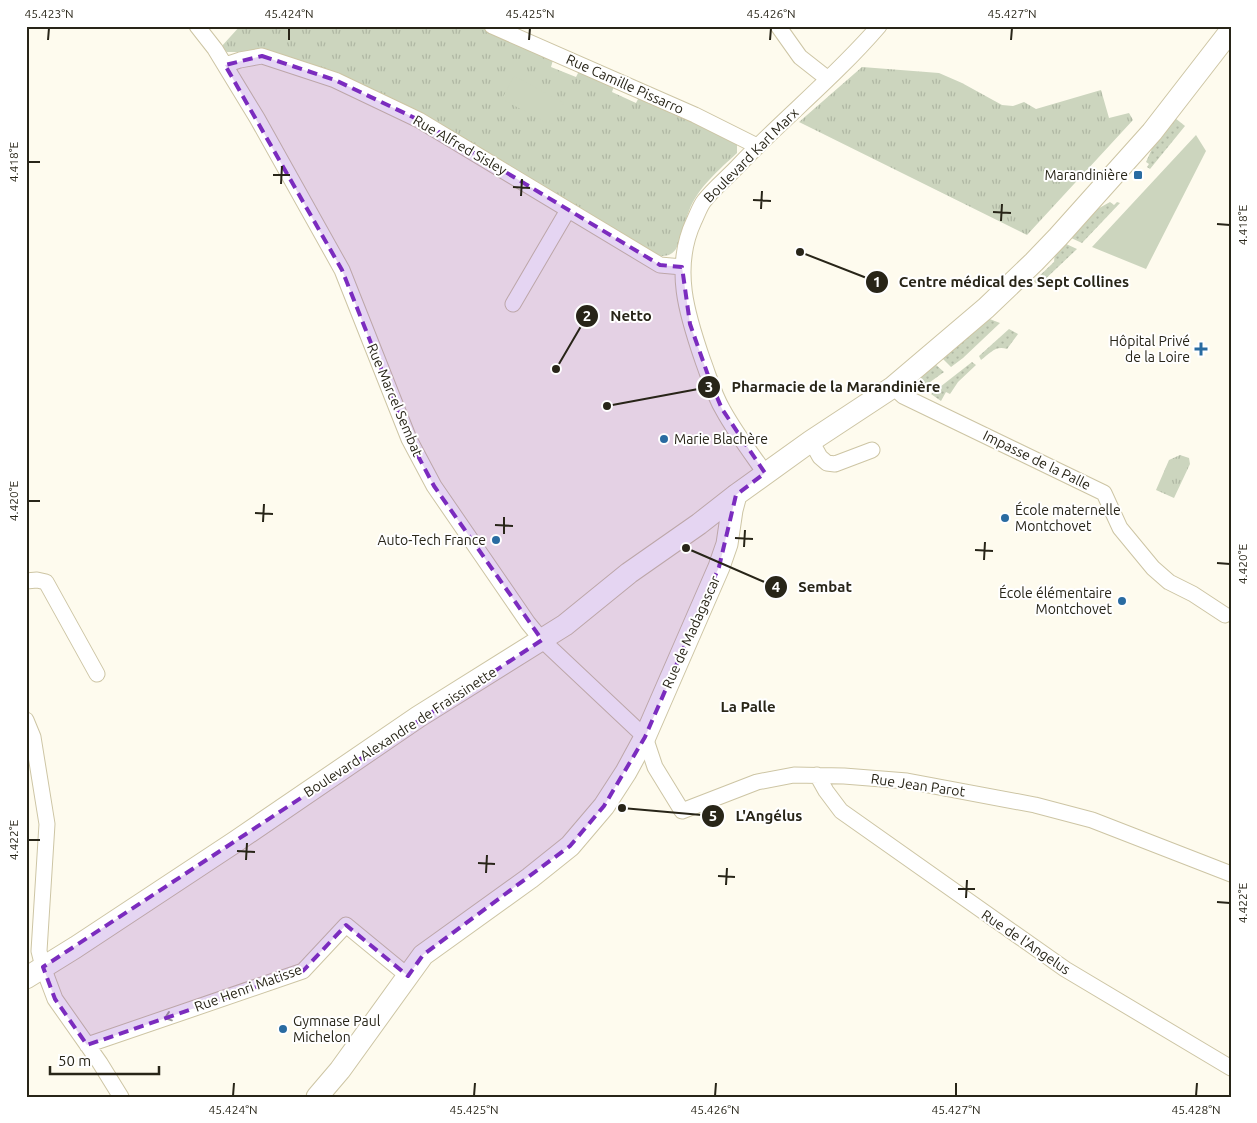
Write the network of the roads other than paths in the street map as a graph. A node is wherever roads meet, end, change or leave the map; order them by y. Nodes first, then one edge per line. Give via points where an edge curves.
1 (197, 26) edge
2 (492, 26) edge
3 (778, 26) edge
4 (879, 26) edge
5 (1231, 30) edge
6 (225, 65) junction
7 (828, 79) junction
8 (757, 146) junction
9 (568, 210) junction
10 (682, 267) junction
11 (513, 304) dead end
12 (893, 387) junction
13 (811, 441) junction
14 (872, 450) dead end
15 (765, 473) junction
16 (736, 495) junction
17 (26, 581) edge
18 (1225, 615) dead end
19 (542, 640) junction
20 (97, 674) dead end
21 (26, 720) edge
22 (645, 737) junction
23 (33, 774) edge
24 (817, 775) junction
25 (1231, 874) edge
26 (35, 972) edge
27 (408, 976) junction
28 (87, 1045) junction
29 (1231, 1068) edge
30 (121, 1097) edge
31 (317, 1097) edge

1 - 6 street, Rue Marcel Sembat
2 - 8 street, Rue Camille Pissarro via 695,115
3 - 7 street via 800,57
4 - 7 street, Boulevard Karl Marx
5 - 12 street, Boulevard Alexandre de Fraissinette via 1152,132 1052,243 986,308
6 - 9 street, Rue Alfred Sisley via 262,56 334,80 419,120
6 - 19 street, Rue Marcel Sembat via 342,270 409,439 434,486
7 - 8 street, Boulevard Karl Marx
8 - 10 street, Boulevard Karl Marx via 704,202 689,234
9 - 10 street, Rue Alfred Sisley via 660,265
9 - 11 street
10 - 15 street, Boulevard Karl Marx via 690,324 709,378 722,409
12 - 13 street, Boulevard Alexandre de Fraissinette
12 - 18 street, Impasse de la Palle via 904,396 1104,493 1120,528 1152,568 1169,582
13 - 14 street via 827,463 835,464
13 - 15 street, Boulevard Alexandre de Fraissinette
15 - 16 street, Boulevard Alexandre de Fraissinette
16 - 19 street, Boulevard Alexandre de Fraissinette
16 - 22 street, Rue de Madagascar via 727,544 719,567
17 - 20 street via 46,582
19 - 22 street, Rue Marcel Sembat
19 - 26 street, Boulevard Alexandre de Fraissinette via 418,717 235,842
21 - 23 street via 33,737
22 - 24 street, Rue Jean Parot via 655,767 682,811 757,782 794,775
22 - 27 street, Rue de Madagascar via 604,806 570,846 424,956
23 - 26 street via 47,824
24 - 25 street, Rue Jean Parot via 907,781 1035,805 1092,820
24 - 29 street, Rue de l'Angelus via 841,811 952,890 1065,969
26 - 28 street
27 -> 28 street, Rue Henri Matisse via 346,925 303,971
27 - 31 street, Rue de Madagascar
28 - 30 street

